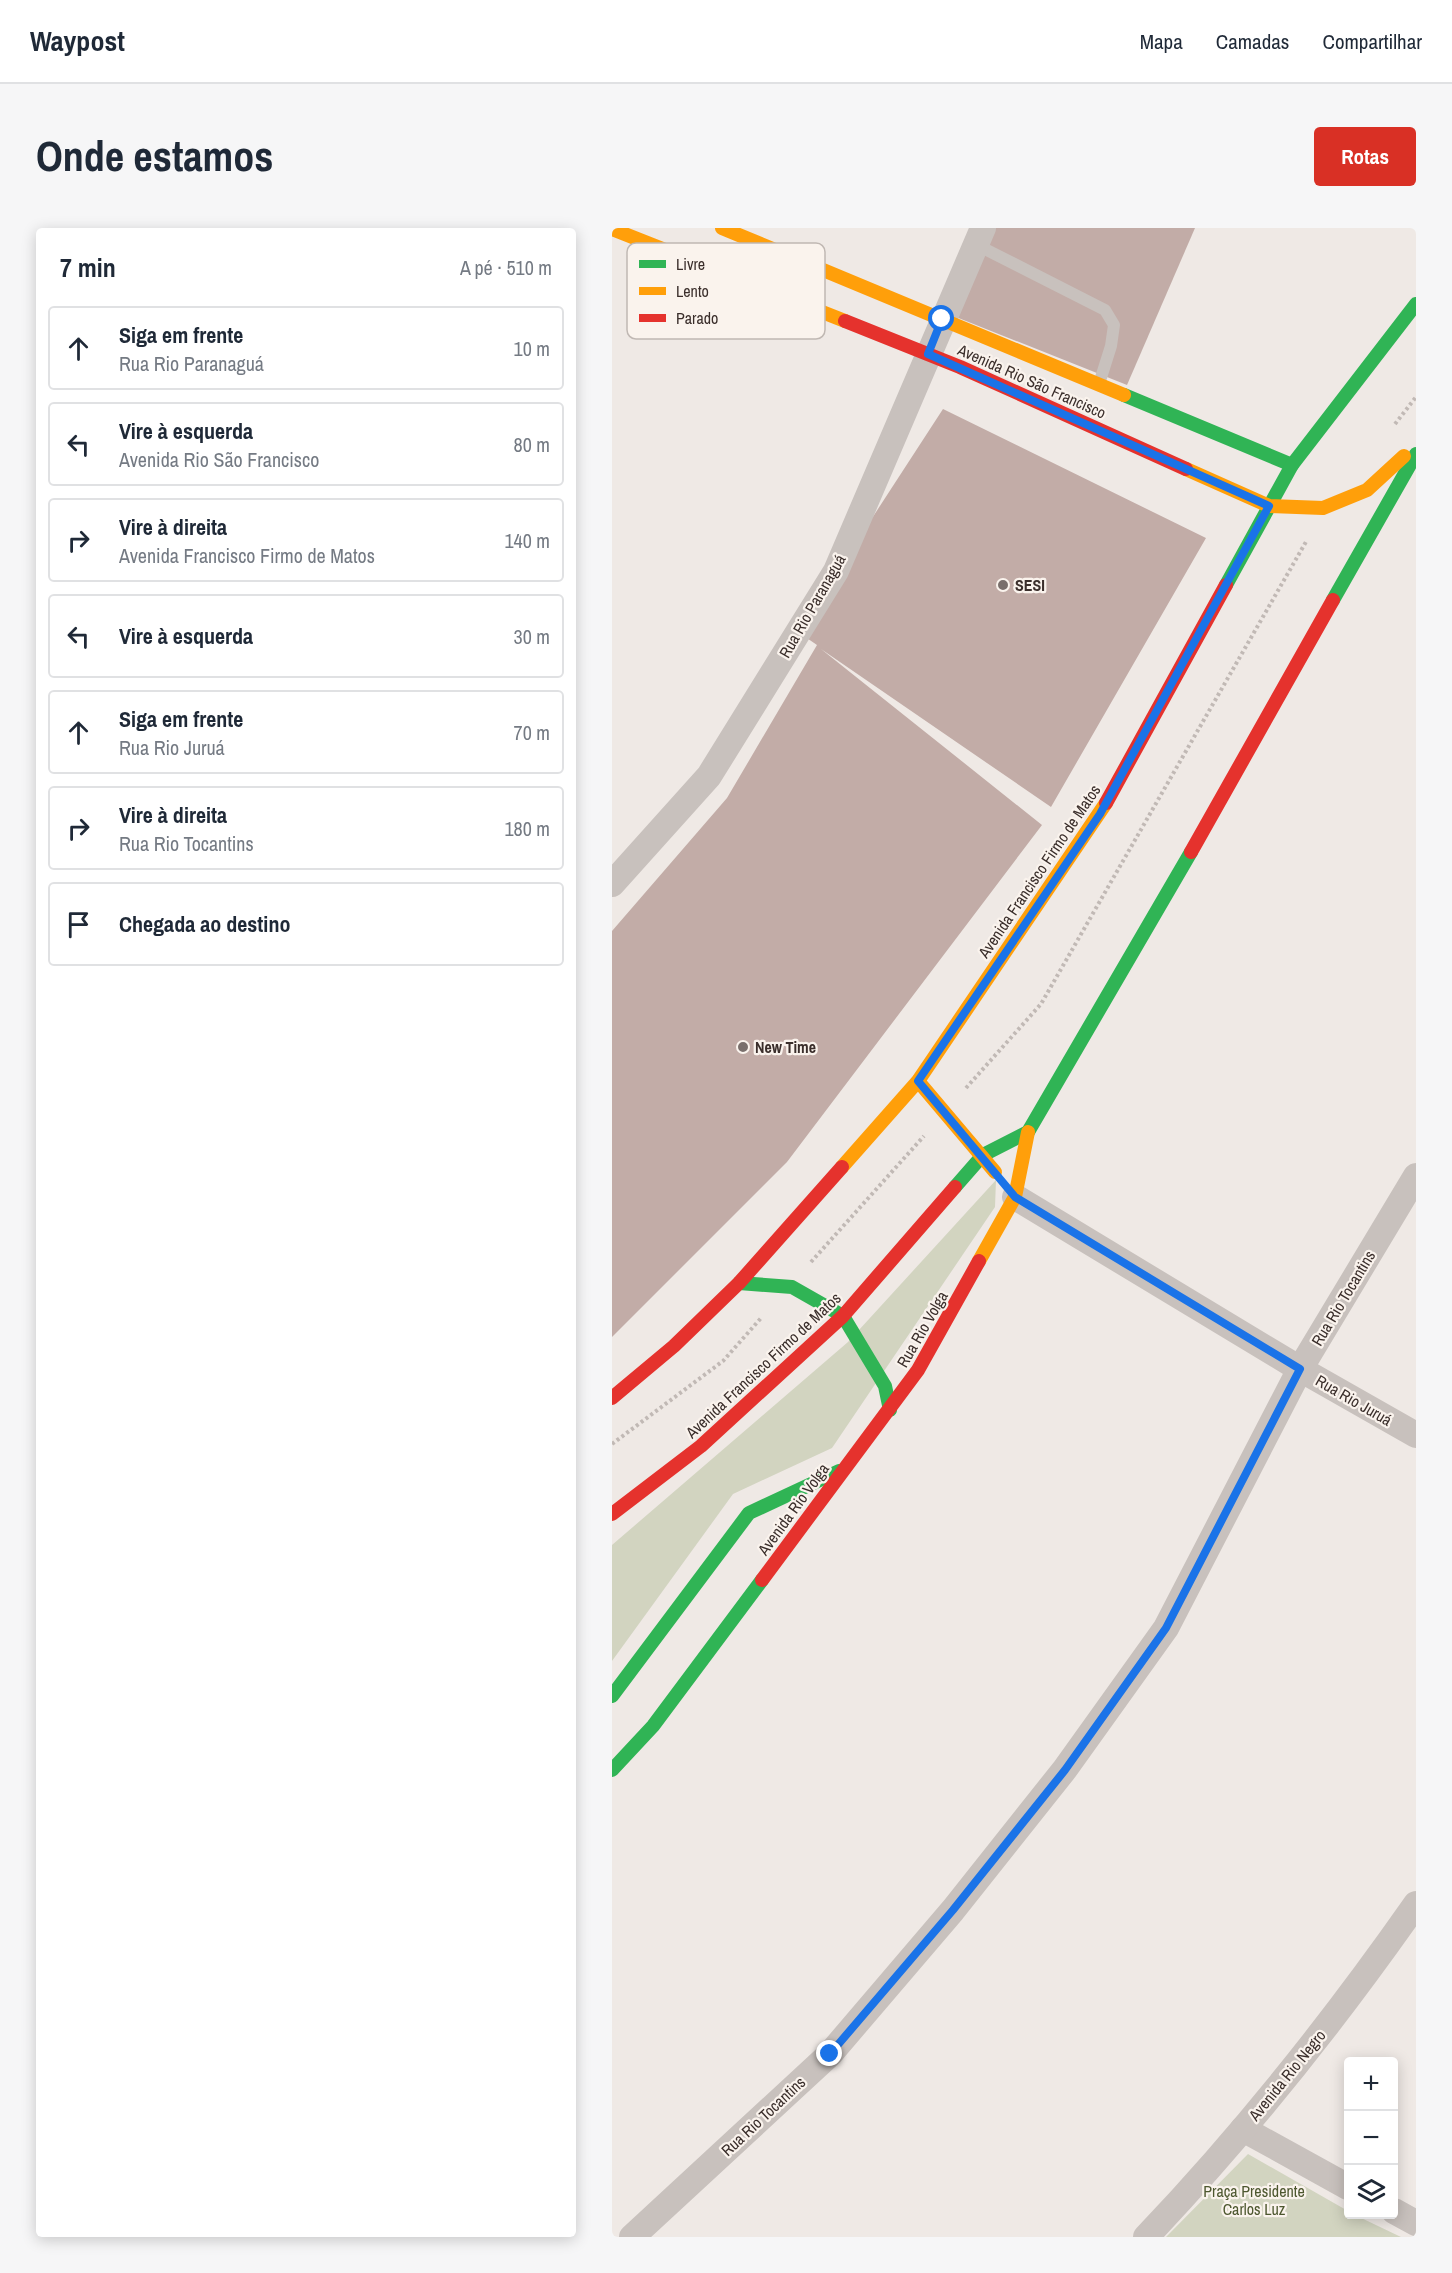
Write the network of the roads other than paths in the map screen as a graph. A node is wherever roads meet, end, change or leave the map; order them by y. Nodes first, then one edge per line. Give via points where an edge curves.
1 (722, 228) edge
2 (612, 229) edge
3 (979, 236) edge
4 (647, 243) edge
5 (758, 243) edge
6 (825, 271) edge
7 (1416, 304) edge
8 (825, 313) edge
9 (942, 319) junction
10 (928, 354) junction
11 (1099, 384) junction
12 (1416, 446) edge
13 (1416, 454) edge
14 (1292, 465) junction
15 (1269, 506) junction
16 (612, 884) edge
17 (918, 1081) junction
18 (1028, 1132) junction
19 (982, 1155) junction
20 (1416, 1176) edge
21 (1015, 1197) junction
22 (738, 1283) junction
23 (843, 1317) junction
24 (1300, 1369) junction
25 (612, 1398) edge
26 (890, 1410) junction
27 (1416, 1435) edge
28 (844, 1469) junction
29 (612, 1514) edge
30 (612, 1696) edge
31 (612, 1770) edge
32 (1416, 1904) edge
33 (1243, 2129) junction
34 (1344, 2185) edge
35 (1398, 2213) edge
36 (1416, 2223) edge
37 (632, 2237) edge
38 (1146, 2237) edge

1 - 5 street, Avenida Rio São Francisco
2 - 4 street, Avenida Rio São Francisco
3 - 9 street, Rua Rio Paranaguá
3 - 11 lane via 1105,310 1114,325
6 - 9 street, Avenida Rio São Francisco
7 - 14 street, Avenida Francisco Firmo de Matos
8 - 10 street, Avenida Rio São Francisco
9 - 10 street, Rua Rio Paranaguá
9 - 11 street, Avenida Rio São Francisco
10 - 15 street, Avenida Rio São Francisco
10 - 16 street, Rua Rio Paranaguá via 836,571 709,776
11 - 14 street, Avenida Rio São Francisco
12 - 15 street via 1367,490 1323,508
13 - 18 street
14 - 15 street, Avenida Francisco Firmo de Matos
15 - 17 street, Avenida Francisco Firmo de Matos via 1100,814
17 - 19 street
17 - 22 street, Avenida Francisco Firmo de Matos
18 - 19 street, Avenida Francisco Firmo de Matos
18 - 21 street
19 - 21 street
19 - 23 street, Avenida Francisco Firmo de Matos
20 - 24 street, Rua Rio Tocantins
21 - 24 street, Rua Rio Juruá
21 - 26 street, Rua Rio Volga via 918,1370
22 - 23 street via 792,1287
22 - 25 street, Avenida Francisco Firmo de Matos via 674,1346
23 - 26 street via 885,1386
23 - 29 street, Avenida Francisco Firmo de Matos via 701,1446
24 - 27 street, Rua Rio Juruá
24 - 37 street, Rua Rio Tocantins via 1166,1628 1065,1770 830,2054
26 - 28 street, Rua Rio Volga
28 - 30 street, Avenida Rio Volga via 749,1513
28 - 31 street, Avenida Rio Volga via 653,1726
32 - 33 street, Avenida Rio Negro via 1363,1980
33 - 34 street
33 - 38 street, Avenida Rio Negro
35 - 36 street

